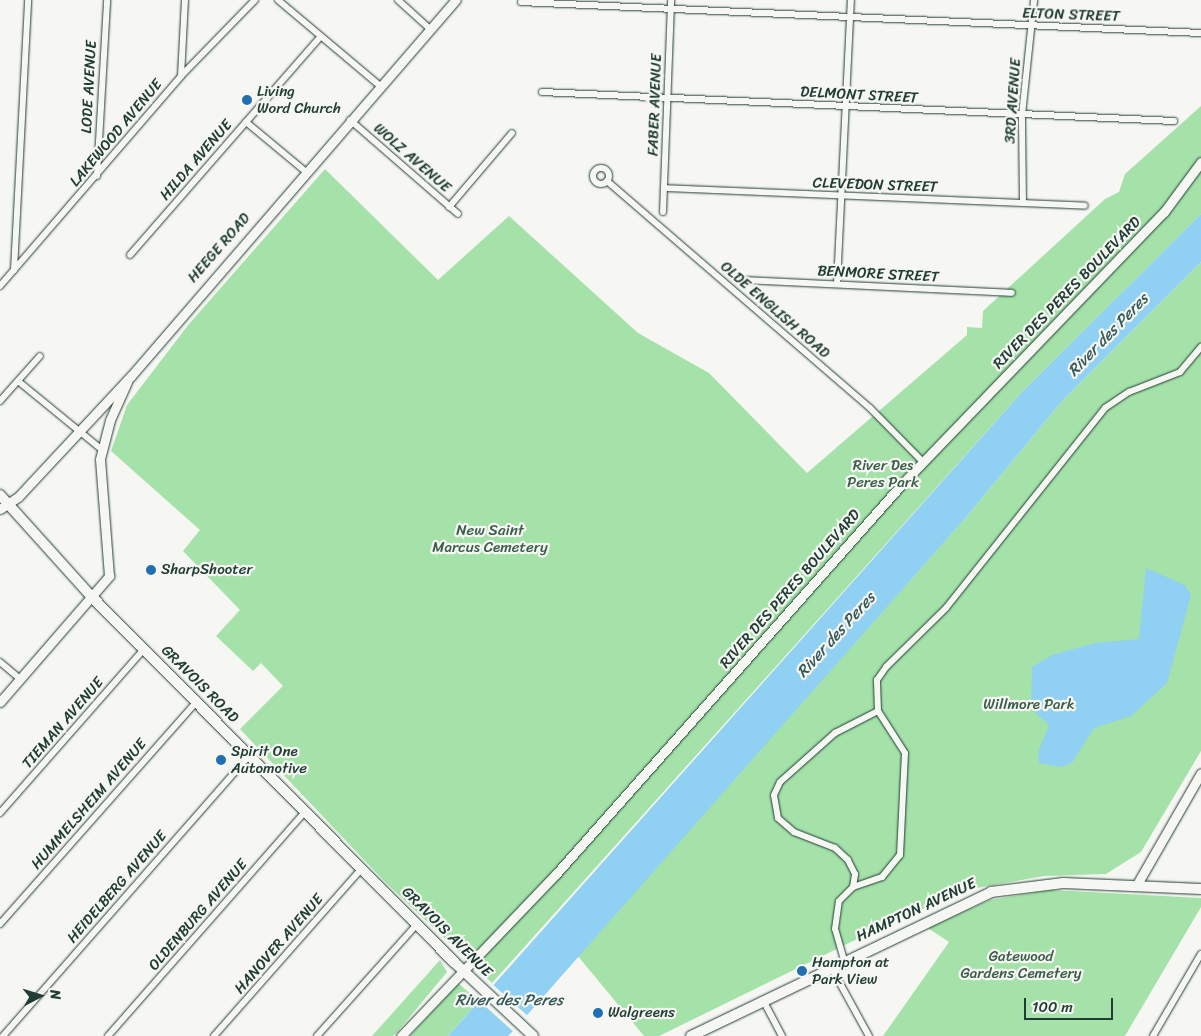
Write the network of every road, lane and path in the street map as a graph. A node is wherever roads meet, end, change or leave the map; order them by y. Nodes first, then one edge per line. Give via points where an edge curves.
1 (28, 0) edge
2 (107, 0) edge
3 (185, 0) edge
4 (254, 0) edge
5 (278, 0) edge
6 (398, 0) edge
7 (456, 0) edge
8 (671, 0) edge
9 (851, 0) edge
10 (1034, 0) edge
11 (521, 2) dead end
12 (670, 9) junction
13 (850, 17) junction
14 (1031, 27) junction
15 (430, 29) junction
16 (1201, 33) edge
17 (320, 36) junction
18 (181, 76) junction
19 (380, 86) junction
20 (542, 92) dead end
21 (668, 98) junction
22 (845, 106) junction
23 (1022, 115) junction
24 (350, 120) junction
25 (1174, 121) dead end
26 (246, 122) junction
27 (512, 133) dead end
28 (1201, 162) edge
29 (305, 171) junction
30 (96, 176) junction
31 (607, 181) dead end
32 (664, 188) junction
33 (841, 196) junction
34 (1023, 203) junction
35 (1085, 206) dead end
36 (449, 207) junction
37 (663, 212) dead end
38 (458, 214) dead end
39 (130, 255) dead end
40 (14, 270) junction
41 (741, 280) dead end
42 (837, 284) junction
43 (0, 286) edge
44 (1012, 294) dead end
45 (1201, 347) edge
46 (40, 356) dead end
47 (131, 376) junction
48 (18, 381) junction
49 (0, 401) edge
50 (80, 429) junction
51 (101, 449) junction
52 (923, 462) junction
53 (0, 495) edge
54 (4, 507) edge
55 (92, 598) junction
56 (144, 649) junction
57 (0, 662) edge
58 (20, 679) junction
59 (197, 701) junction
60 (0, 702) edge
61 (878, 711) junction
62 (250, 755) junction
63 (1201, 774) edge
64 (306, 811) junction
65 (0, 813) edge
66 (362, 868) junction
67 (1136, 886) junction
68 (853, 887) junction
69 (384, 890) joint
70 (1201, 890) edge
71 (1, 921) edge
72 (417, 924) junction
73 (1201, 954) edge
74 (844, 960) junction
75 (830, 966) junction
76 (461, 969) junction
77 (763, 1000) junction
78 (529, 1032) edge
79 (3, 1036) edge
80 (108, 1036) edge
81 (214, 1036) edge
82 (317, 1036) edge
83 (401, 1036) edge
84 (691, 1036) edge
85 (782, 1036) edge
86 (869, 1036) edge
87 (1153, 1036) edge

1 - 40 street
2 - 30 street, LODE AVENUE
3 - 18 street
4 - 18 street, LAKEWOOD AVENUE
5 - 17 street
6 - 15 street
7 - 15 main road, HEEGE ROAD
8 - 12 street, FABER AVENUE
9 - 13 street
10 - 14 street, 3RD AVENUE
11 - 12 street, ELTON STREET
12 - 13 street, ELTON STREET
12 - 21 street, FABER AVENUE
13 - 14 street, ELTON STREET
13 - 22 street
14 - 16 street, ELTON STREET
14 - 23 street, 3RD AVENUE
15 - 19 main road, HEEGE ROAD
17 - 19 street
17 - 26 street, HILDA AVENUE
18 - 30 street, LAKEWOOD AVENUE
19 - 24 main road, HEEGE ROAD
20 - 21 street, DELMONT STREET
21 - 22 street, DELMONT STREET
21 - 32 street, FABER AVENUE
22 - 23 street, DELMONT STREET
22 - 33 street
23 - 25 street, DELMONT STREET
23 - 34 street, 3RD AVENUE
24 - 29 main road, HEEGE ROAD
24 - 36 street, WOLZ AVENUE
26 - 29 street
26 - 39 street, HILDA AVENUE
27 - 36 street
28 - 52 main road, RIVER DES PERES BOULEVARD via 1164,212
29 - 47 main road, HEEGE ROAD
30 - 40 street, LAKEWOOD AVENUE
31 - 52 street, OLDE ENGLISH ROAD via 870,408
32 - 33 street, CLEVEDON STREET
32 - 37 street, FABER AVENUE
33 - 34 street, CLEVEDON STREET
33 - 42 street
34 - 35 street, CLEVEDON STREET
36 - 38 street, WOLZ AVENUE
40 - 43 street, LAKEWOOD AVENUE
41 - 42 street, BENMORE STREET
42 - 44 street, BENMORE STREET
45 - 61 street via 1180,372 1122,396 1097,417 946,608 886,667 877,680
46 - 48 street
47 - 50 main road, HEEGE ROAD
47 - 51 main road
48 - 49 street
48 - 50 street
50 - 51 street
50 - 54 main road, HEEGE ROAD
51 - 55 main road via 100,483 112,565 106,582
52 - 76 main road, RIVER DES PERES BOULEVARD via 556,874
53 - 54 main road, GRAVOIS ROAD
54 - 55 main road, GRAVOIS ROAD
55 - 56 main road, GRAVOIS ROAD
55 - 58 main road
56 - 59 main road, GRAVOIS ROAD
56 - 65 street, TIEMAN AVENUE
57 - 58 street
58 - 60 main road
59 - 62 main road, GRAVOIS ROAD
59 - 71 street, HUMMELSHEIM AVENUE
61 - 68 street via 905,753 900,855 882,877
61 - 68 street via 834,733 780,782 774,795 785,826 835,848 848,860 855,874
62 - 64 main road, GRAVOIS ROAD
62 - 79 street, HEIDELBERG AVENUE
63 - 67 main road
64 - 66 main road, GRAVOIS ROAD
64 - 80 street, OLDENBURG AVENUE
66 - 69 main road, GRAVOIS ROAD
66 - 81 street, HANOVER AVENUE
67 - 70 main road, HAMPTON AVENUE
67 - 74 main road, HAMPTON AVENUE via 1048,883 991,892
68 - 74 street via 839,901 835,914
69 - 72 main road, GRAVOIS AVENUE
72 - 76 main road, GRAVOIS AVENUE
72 - 82 street
73 - 87 street
74 - 75 main road, HAMPTON AVENUE
75 - 77 main road, HAMPTON AVENUE
75 - 86 street
76 - 78 main road, GRAVOIS AVENUE
76 - 83 main road, RIVER DES PERES BOULEVARD
77 - 84 main road, HAMPTON AVENUE
77 - 85 street

